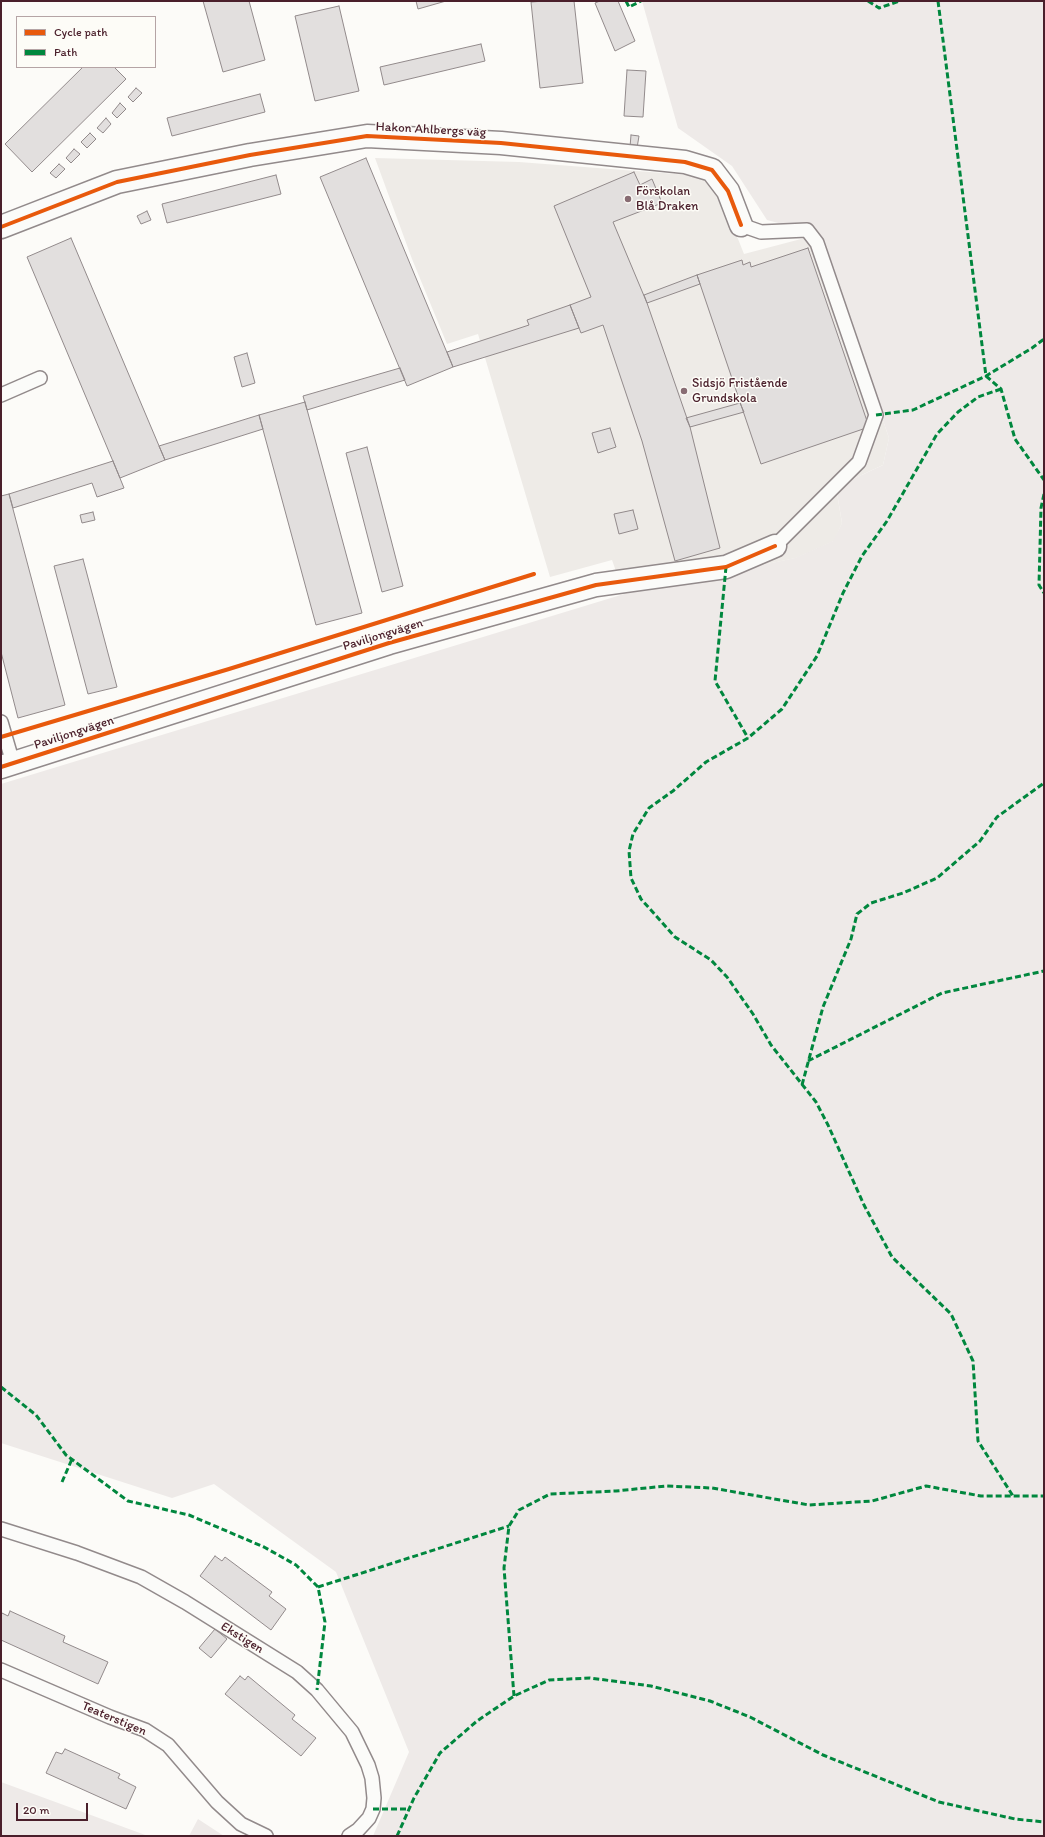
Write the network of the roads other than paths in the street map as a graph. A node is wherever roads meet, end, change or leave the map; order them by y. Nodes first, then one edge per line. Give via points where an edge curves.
1 (742, 225) joint
2 (1, 227) edge
3 (40, 378) dead end
4 (1, 395) edge
5 (775, 546) joint
6 (1, 722) edge
7 (7, 765) edge
8 (1, 1529) edge
9 (1, 1670) edge
10 (266, 1836) edge
11 (349, 1836) edge

1 - 2 street, Hakon Ahlbergs väg via 728,191 712,170 685,162 501,143 367,136 250,155 117,182
1 - 5 lane via 761,232 807,230 817,243 876,415 859,462
3 - 4 lane
5 - 7 street, Paviljongvägen via 726,567 596,585 389,643
6 - 7 lane, Paviljongvägen
8 - 11 lane, Ekstigen via 141,1577 297,1672 323,1695 352,1732 368,1765 372,1778 373,1809 362,1826
9 - 10 lane, Teaterstigen via 145,1730 168,1745 217,1802 241,1824

